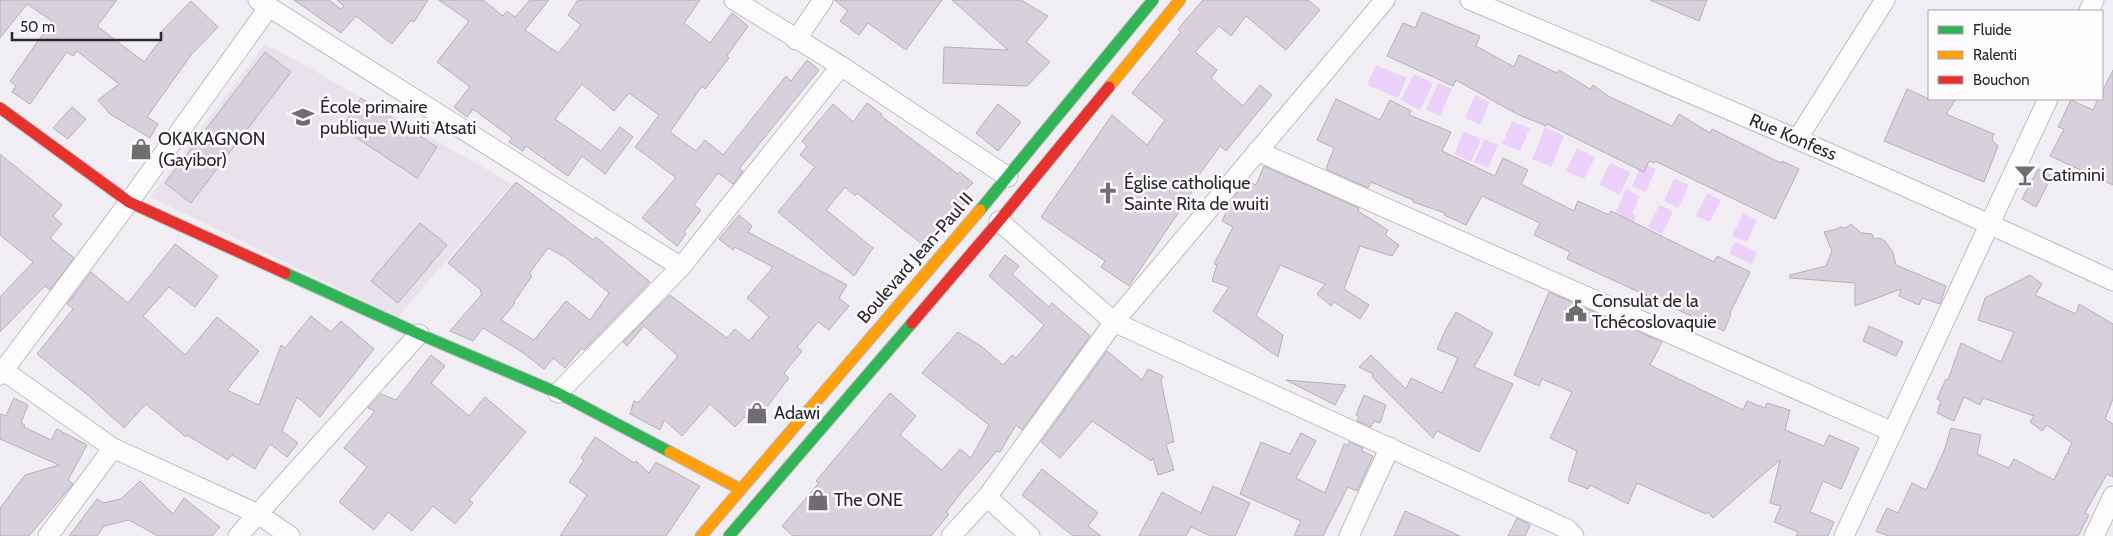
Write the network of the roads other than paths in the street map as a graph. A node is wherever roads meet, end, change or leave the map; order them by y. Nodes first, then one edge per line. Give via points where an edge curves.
1 (734, 0) edge
2 (823, 0) edge
3 (1153, 0) edge
4 (1180, 0) edge
5 (1385, 0) edge
6 (1470, 0) edge
7 (1885, 0) edge
8 (263, 4) edge
9 (796, 40) junction
10 (840, 66) junction
11 (2048, 100) edge
12 (0, 108) edge
13 (1798, 138) junction
14 (1257, 151) junction
15 (1008, 177) junction
16 (129, 202) junction
17 (999, 221) junction
18 (1990, 224) junction
19 (682, 267) junction
20 (2113, 282) edge
21 (1114, 322) junction
22 (418, 334) junction
23 (1, 371) edge
24 (558, 393) junction
25 (1893, 432) junction
26 (1390, 447) junction
27 (113, 448) junction
28 (740, 489) junction
29 (987, 496) junction
30 (2111, 503) edge
31 (258, 514) junction
32 (48, 536) edge
33 (238, 536) edge
34 (290, 536) edge
35 (701, 536) edge
36 (729, 536) edge
37 (951, 536) edge
38 (1030, 536) edge
39 (1349, 536) edge
40 (1574, 536) edge
41 (1844, 536) edge
42 (2094, 536) edge

1 - 9 street
2 - 9 street
3 - 15 main road, Boulevard Jean-Paul II
4 - 17 main road
5 - 14 street
6 - 13 street, Rue Konfess
7 - 13 street
8 - 16 street
8 - 19 street
9 - 10 street
10 - 15 street
10 - 19 street
11 - 18 street
12 - 16 main road
13 - 18 street, Rue Konfess
14 - 21 street
14 - 25 street
15 - 28 main road, Boulevard Jean-Paul II
16 - 22 main road
16 - 23 street
17 - 21 street
17 - 36 main road
18 - 20 street, Rue Konfess
18 - 25 street
19 - 24 street
21 - 26 street
21 - 29 street
22 - 24 main road
22 - 31 street
23 - 27 street
24 - 28 main road
25 - 41 street
26 - 39 street
26 - 40 street via 1567,529
27 - 31 street
27 - 32 street
28 - 35 main road, Boulevard Jean-Paul II
29 - 37 street
29 - 38 street
30 - 42 street
31 - 33 street
31 - 34 street

